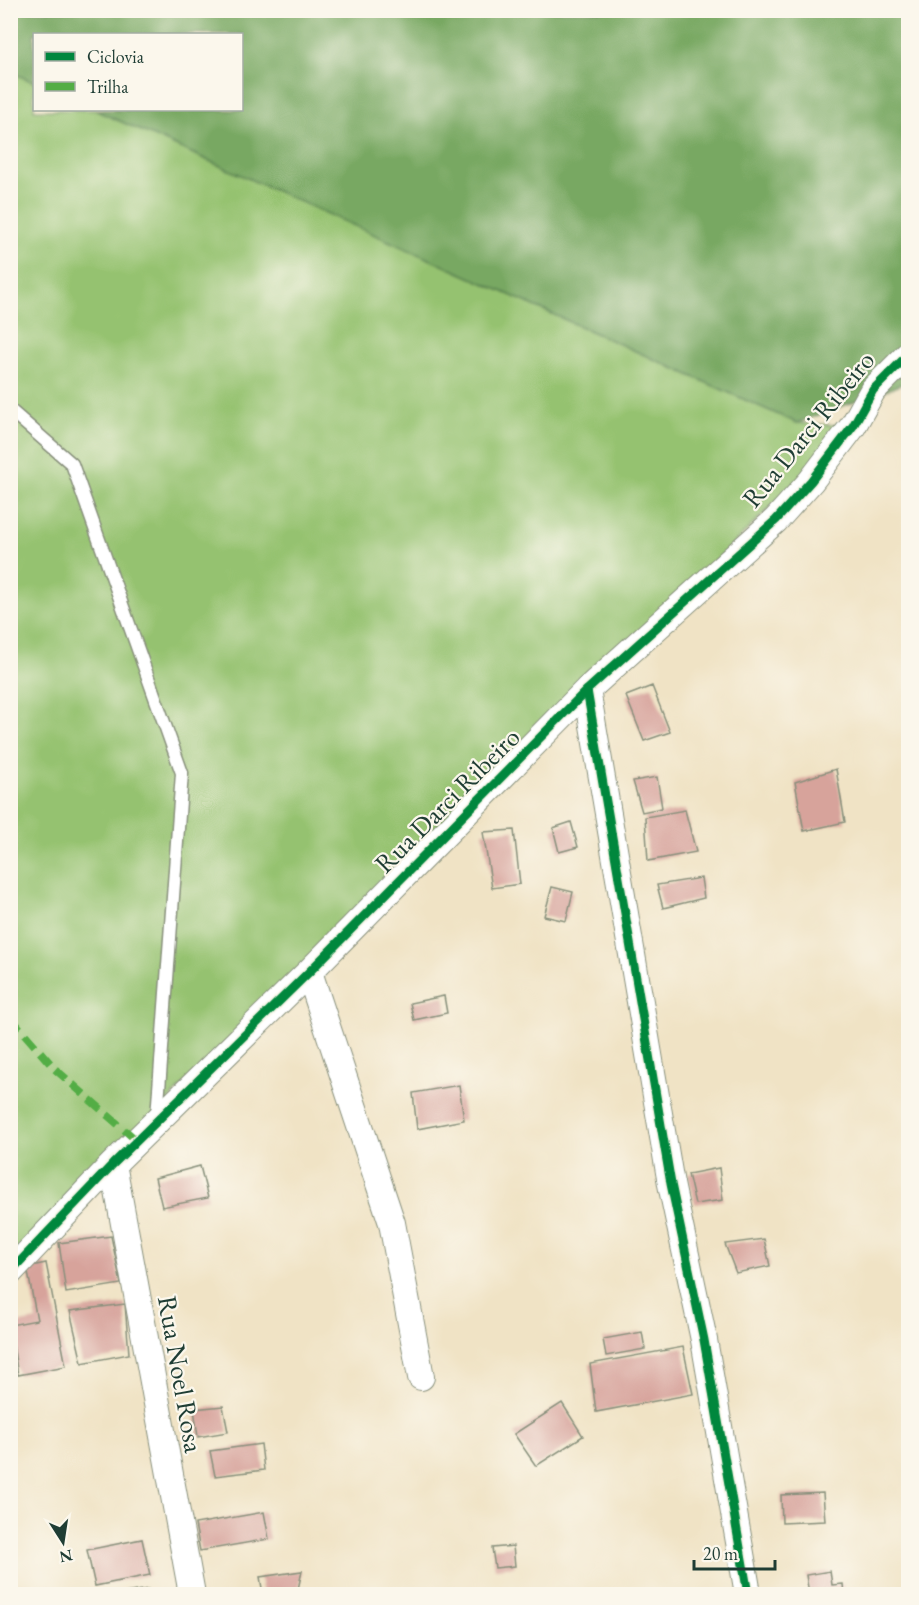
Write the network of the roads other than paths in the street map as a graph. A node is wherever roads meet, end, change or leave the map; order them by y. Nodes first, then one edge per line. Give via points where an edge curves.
1 (909, 355) edge
2 (10, 410) edge
3 (587, 690) junction
4 (309, 972) junction
5 (157, 1120) junction
6 (113, 1164) junction
7 (10, 1272) edge
8 (421, 1377) dead end
9 (192, 1594) edge
10 (748, 1594) edge

1 - 3 street, Rua Darci Ribeiro via 873,390 853,426 776,520
2 - 5 lane via 72,464 182,773
3 - 4 street, Rua Darci Ribeiro
3 - 10 street via 671,1184 704,1340
4 - 5 street, Rua Darci Ribeiro
4 - 8 street via 392,1223
5 - 6 street, Rua Darci Ribeiro
6 - 7 street, Rua Darci Ribeiro
6 - 9 street, Rua Noel Rosa

